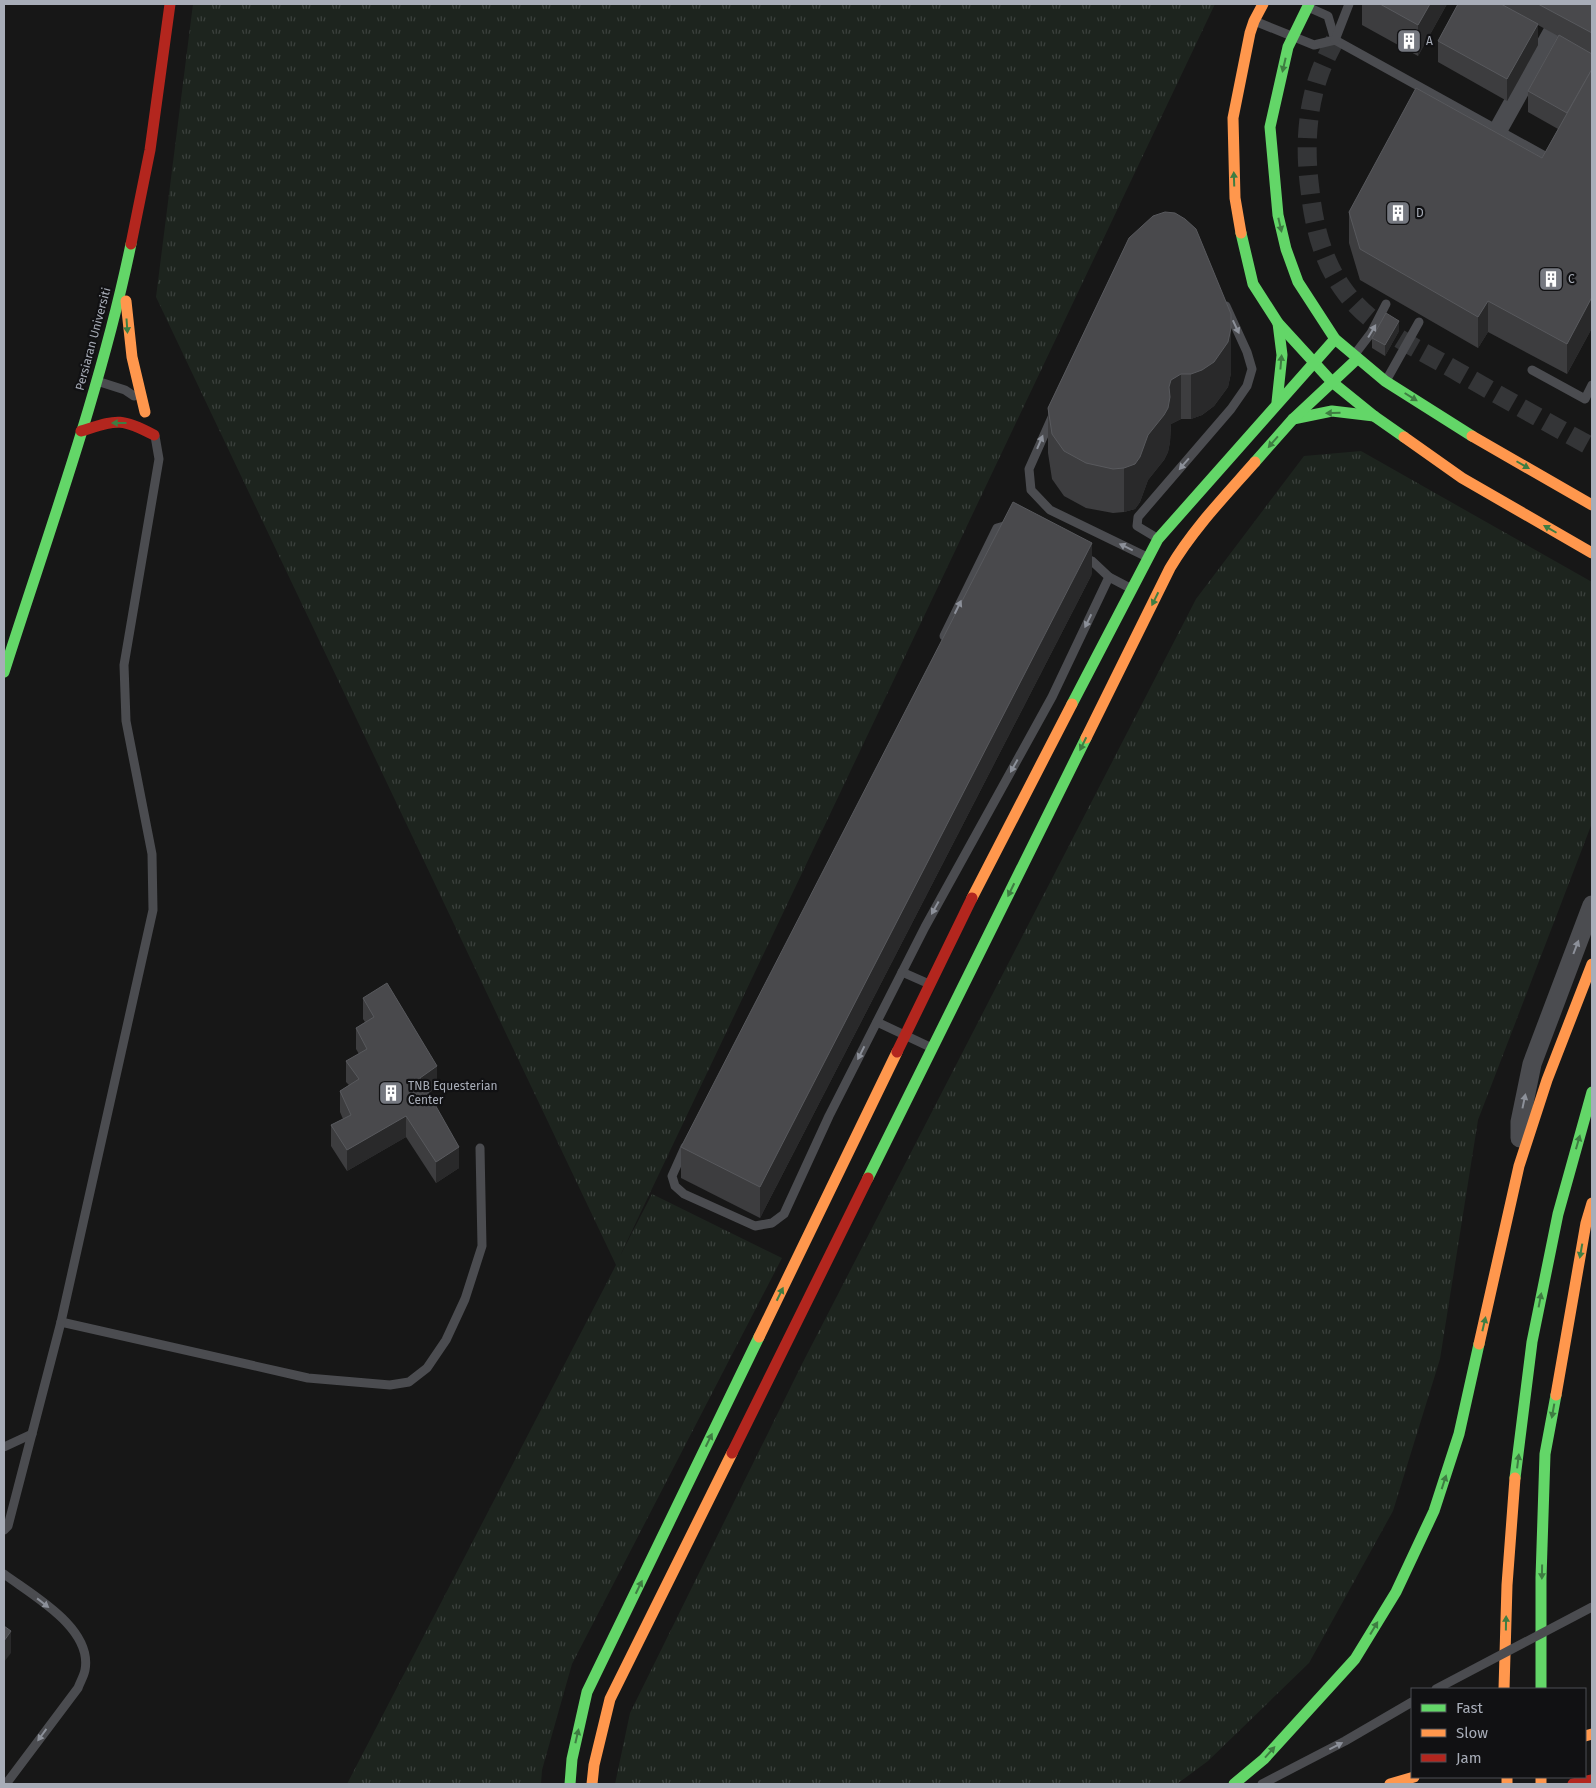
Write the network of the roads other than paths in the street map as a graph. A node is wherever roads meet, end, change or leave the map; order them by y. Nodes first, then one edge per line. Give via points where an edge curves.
1 (170, 4) edge
2 (1263, 4) edge
3 (1349, 4) edge
4 (1568, 4) edge
5 (1305, 5) edge
6 (1254, 21) junction
7 (1293, 37) junction
8 (1335, 40) junction
9 (1498, 130) junction
10 (1557, 163) edge
11 (124, 277) junction
12 (1223, 300) edge
13 (1386, 304) dead end
14 (1418, 322) dead end
15 (1278, 323) junction
16 (1335, 339) junction
17 (1355, 357) junction
18 (1312, 362) junction
19 (1532, 370) dead end
20 (97, 381) junction
21 (1385, 381) junction
22 (1332, 382) junction
23 (1592, 385) edge
24 (1277, 402) junction
25 (1056, 410) edge
26 (144, 412) junction
27 (1374, 416) junction
28 (1293, 419) junction
29 (81, 431) junction
30 (154, 435) junction
31 (1592, 505) edge
32 (1024, 527) edge
33 (1170, 544) junction
34 (1075, 552) edge
35 (1592, 553) edge
36 (1159, 563) junction
37 (1109, 577) junction
38 (1132, 589) junction
39 (941, 642) edge
40 (4, 672) edge
41 (1592, 905) edge
42 (1592, 964) edge
43 (902, 972) junction
44 (930, 984) junction
45 (877, 1022) junction
46 (906, 1035) junction
47 (933, 1048) junction
48 (1592, 1092) edge
49 (689, 1140) edge
50 (480, 1148) dead end
51 (1519, 1166) junction
52 (1592, 1203) edge
53 (61, 1322) junction
54 (32, 1434) junction
55 (4, 1447) edge
56 (4, 1530) edge
57 (4, 1574) edge
58 (1592, 1607) edge
59 (1438, 1688) edge
60 (1504, 1688) edge
61 (1542, 1688) edge
62 (1411, 1703) edge
63 (1411, 1778) edge
64 (1592, 1780) edge
65 (6, 1784) edge
66 (570, 1784) edge
67 (592, 1784) edge
68 (1234, 1784) edge
69 (1262, 1784) edge
70 (1390, 1784) edge
71 (1573, 1784) edge

1 - 11 main road, Persiaran Universiti via 150,150
2 - 6 main road
3 - 8 lane
4 - 9 street
5 - 7 main road
5 - 8 lane via 1328,16
6 - 7 lane
15 -> 6 main road via 1253,284 1235,198 1233,118
7 - 8 lane via 1314,45
7 -> 16 main road via 1270,127 1278,215 1298,282
8 - 9 lane
9 - 10 lane
11 - 20 main road, Persiaran Universiti
11 -> 26 main road via 129,344
12 -> 33 lane via 1252,369 1247,386 1232,410 1138,517 1137,526
17 -> 13 lane via 1372,333
14 - 21 lane
15 - 18 main road
24 -> 15 main road via 1282,354
16 - 17 main road
16 - 18 main road
17 - 21 main road
17 - 22 main road
18 - 22 main road
18 - 24 main road
19 - 23 lane via 1585,399
20 - 26 lane via 125,390 135,397
20 - 29 main road, Persiaran Universiti
21 -> 31 main road via 1480,441
22 - 27 main road
22 - 28 main road
24 - 33 main road
36 -> 25 lane via 1050,510 1031,490 1029,469
26 - 30 lane
27 -> 28 main road via 1332,411
35 -> 27 main road via 1462,478
28 -> 33 main road
30 -> 29 main road via 133,424 115,421
29 - 40 main road, Persiaran Universiti
30 - 53 lane via 159,459 124,665 126,721 152,854 153,910
39 -> 32 lane via 997,528 1015,523
33 - 36 main road
33 - 36 main road
34 - 37 lane via 1092,561
36 - 38 main road
36 -> 47 main road
37 - 38 lane
37 -> 43 lane via 1052,696
38 - 44 main road via 990,860
51 -> 41 street via 1520,1122 1532,1064
42 - 51 main road via 1547,1080
43 - 44 lane
43 - 45 lane
44 - 46 main road
45 - 46 lane
45 -> 49 lane via 784,1214 772,1223 755,1226 684,1194 675,1186 672,1176
46 - 47 lane
66 -> 46 main road via 572,1759 587,1692
47 - 67 main road via 610,1699
60 -> 48 main road via 1507,1585 1516,1470 1532,1342 1558,1214
50 - 53 lane via 482,1246 465,1300 446,1340 427,1368 409,1382 390,1384 308,1378
68 -> 51 main road via 1264,1759 1355,1659 1396,1592 1434,1511 1459,1434
52 -> 61 main road via 1545,1454
53 - 54 lane
54 - 55 lane
54 - 56 lane via 8,1526
57 -> 65 lane via 76,1632 84,1651 85,1669 78,1688
58 - 59 lane, bridge
69 -> 62 lane
63 - 70 main road
64 - 71 main road

